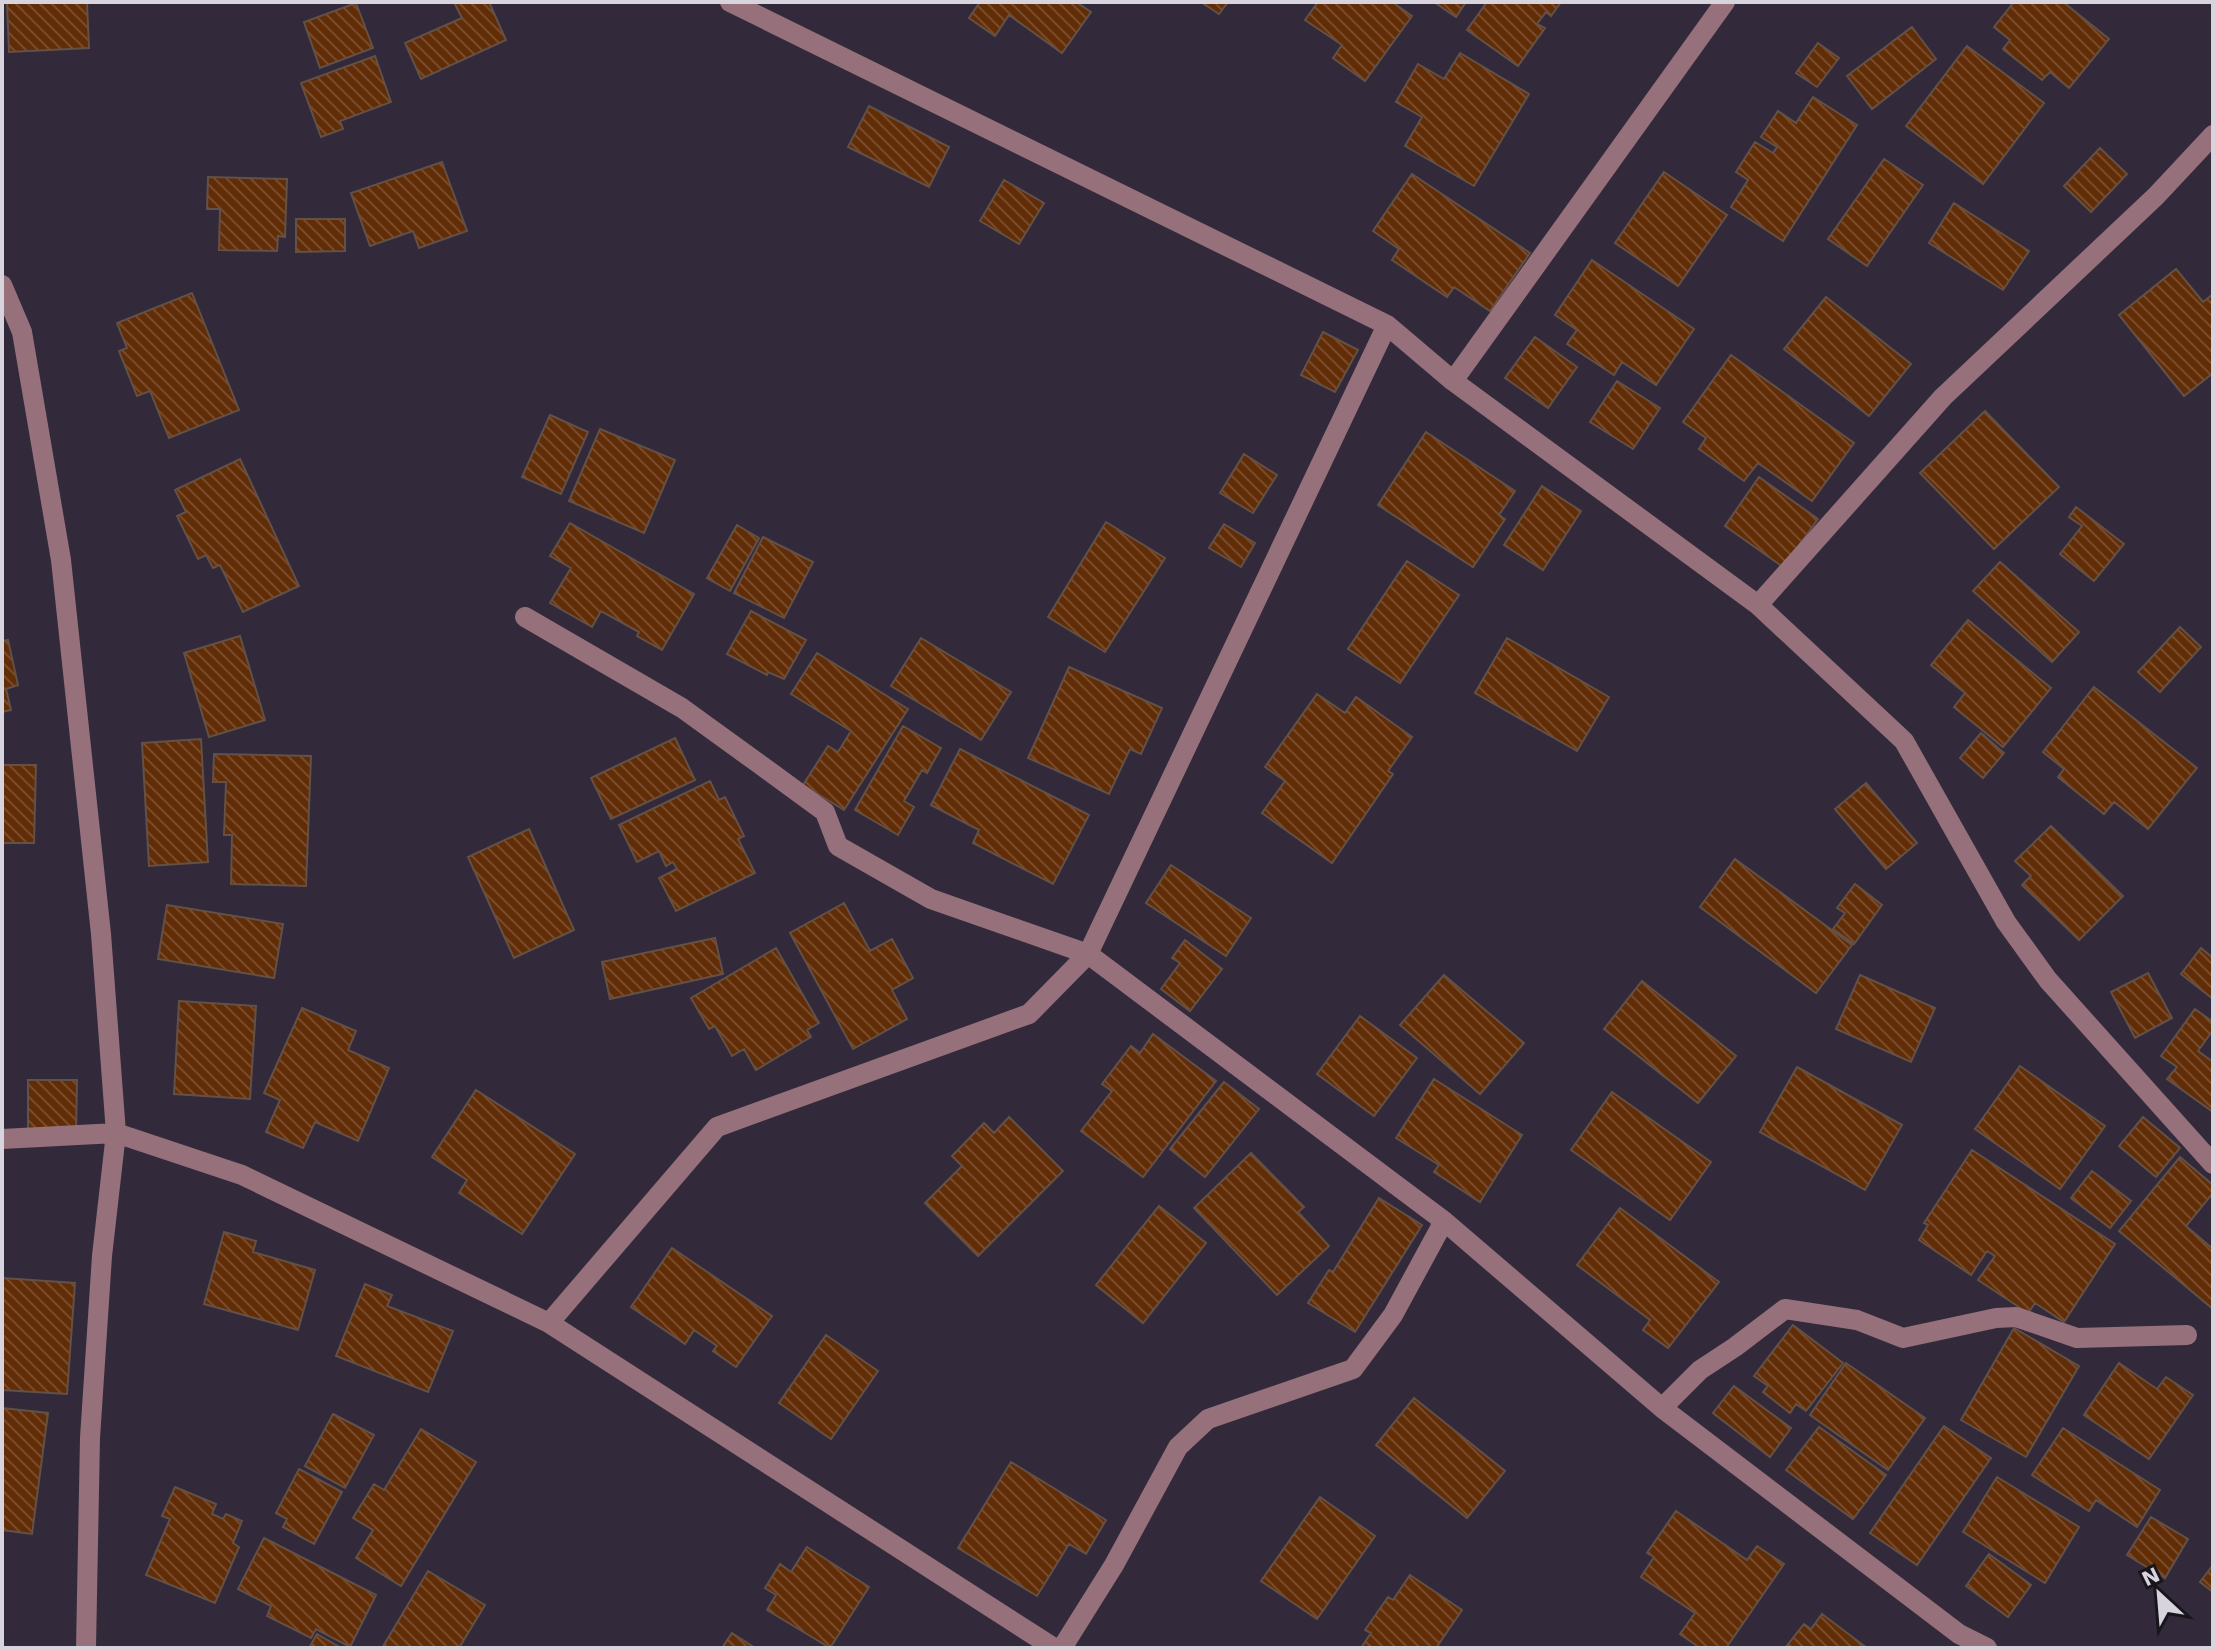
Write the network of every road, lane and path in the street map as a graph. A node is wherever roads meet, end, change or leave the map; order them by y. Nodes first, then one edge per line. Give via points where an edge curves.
1 (730, 2) edge
2 (1725, 2) edge
3 (2213, 135) edge
4 (2, 285) edge
5 (1387, 325) junction
6 (1453, 381) junction
7 (1758, 605) junction
8 (525, 617) dead end
9 (1088, 954) junction
10 (116, 1133) junction
11 (2, 1139) edge
12 (2213, 1164) edge
13 (1444, 1221) junction
14 (549, 1323) junction
15 (2187, 1335) dead end
16 (1662, 1408) junction
17 (86, 1648) edge
18 (1054, 1648) edge
19 (1062, 1648) edge
20 (1987, 1648) edge

1 - 5 street
2 - 6 street
3 - 7 street via 2156,196 1943,397
4 - 10 street via 22,332 61,560 101,934
5 - 6 street
5 - 9 street
6 - 7 street
7 - 12 street via 1904,741 2006,922 2048,980
8 - 9 street via 682,708 825,812 838,846 931,899
9 - 13 street
9 - 14 street via 1029,1014 717,1127
10 - 11 street
10 - 14 street via 242,1175
10 - 17 street via 90,1438
13 - 16 street
13 - 19 street via 1393,1315 1353,1369 1208,1419 1178,1447
14 - 18 street
15 - 16 street via 2077,1338 2016,1317 1903,1338 1857,1320 1785,1309 1700,1370
16 - 20 street via 1959,1634

